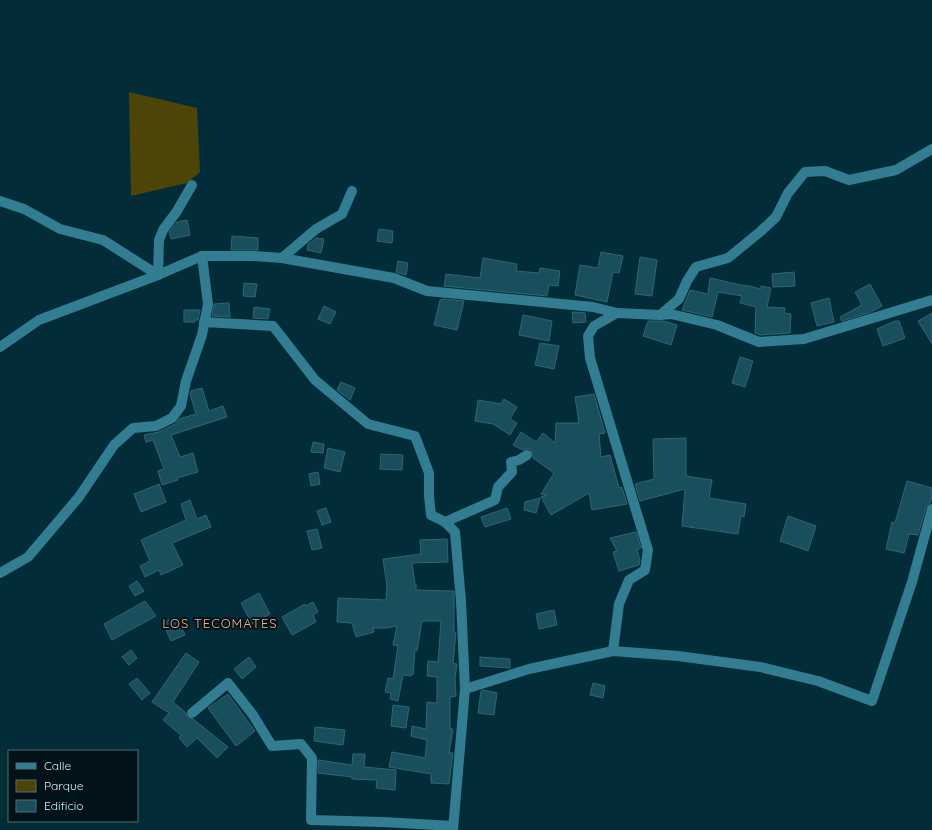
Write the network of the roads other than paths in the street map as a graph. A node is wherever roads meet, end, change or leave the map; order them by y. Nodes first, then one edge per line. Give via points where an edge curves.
1 (932, 149) edge
2 (192, 184) dead end
3 (352, 191) dead end
4 (0, 201) edge
5 (202, 256) junction
6 (282, 258) junction
7 (158, 275) junction
8 (932, 300) edge
9 (617, 313) junction
10 (660, 315) junction
11 (204, 322) junction
12 (0, 347) edge
13 (527, 455) dead end
14 (932, 509) edge
15 (445, 522) junction
16 (0, 573) edge
17 (613, 651) junction
18 (465, 689) junction
19 (192, 713) dead end
20 (453, 828) edge

1 - 10 street via 896,170 849,180 825,171 805,172 788,193 776,217 728,258 696,267 679,299
2 - 7 street via 159,240
3 - 6 street via 342,214 316,229
4 - 7 street via 24,209 60,228 103,240
5 - 6 street
5 - 7 street
5 - 11 street via 208,304
6 - 9 street via 394,278 427,291 593,306
7 - 12 street via 39,320
8 - 10 street via 804,338 760,342 717,325 671,314
9 - 10 street
9 - 17 street via 594,326 588,336 590,358 648,550 645,570 629,580 619,604
11 - 15 street via 273,326 315,380 368,424 415,436 429,473 431,515
11 - 16 street via 181,406 172,418 156,426 133,428 114,445 79,497 28,557
13 - 15 street via 511,462 512,472 498,487 495,500
14 - 17 street via 912,582 872,702 818,681 760,667 678,656
15 - 18 street via 455,532
17 - 18 street via 529,669
18 - 20 street
19 - 20 street via 228,683 253,715 272,746 301,744 312,758 310,820 383,822

